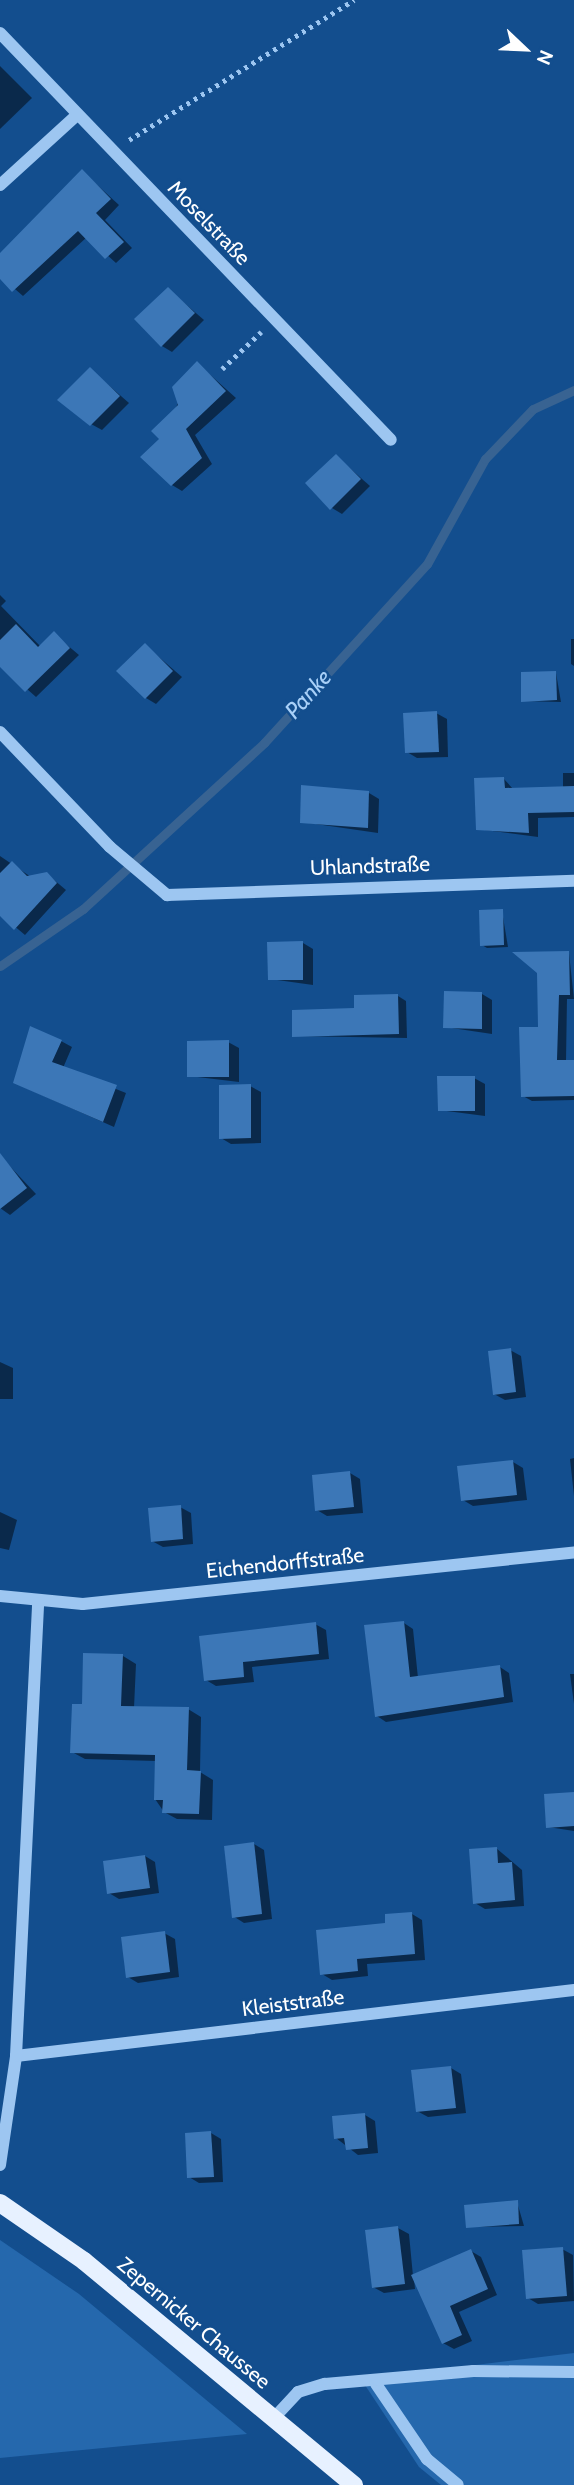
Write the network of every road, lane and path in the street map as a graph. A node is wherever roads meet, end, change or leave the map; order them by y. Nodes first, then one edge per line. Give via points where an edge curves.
1 (354, 0) edge
2 (0, 33) edge
3 (77, 115) junction
4 (113, 151) junction
5 (0, 185) edge
6 (274, 319) junction
7 (222, 369) dead end
8 (391, 440) dead end
9 (0, 732) edge
10 (574, 881) edge
11 (574, 1552) edge
12 (0, 1596) edge
13 (38, 1604) junction
14 (574, 1990) edge
15 (16, 2056) junction
16 (0, 2165) edge
17 (0, 2203) edge
18 (574, 2372) edge
19 (376, 2384) junction
20 (273, 2418) junction
21 (354, 2485) edge
22 (458, 2485) edge

1 - 4 path
2 - 3 street, Moselstraße
3 - 4 street, Moselstraße
3 - 5 street
4 - 6 street, Moselstraße
6 - 7 path
6 - 8 street, Moselstraße
9 - 10 street, Uhlandstraße via 110,847 148,884 167,895
11 - 13 street, Eichendorffstraße
12 - 13 street, Eichendorffstraße
13 - 15 street
14 - 15 street, Kleiststraße
15 - 16 street
17 - 20 main road, Zepernicker Chaussee via 84,2261
18 - 19 street via 473,2371
19 - 20 street via 325,2384 298,2392
19 - 22 street via 427,2459
20 - 21 main road, Zepernicker Chaussee

